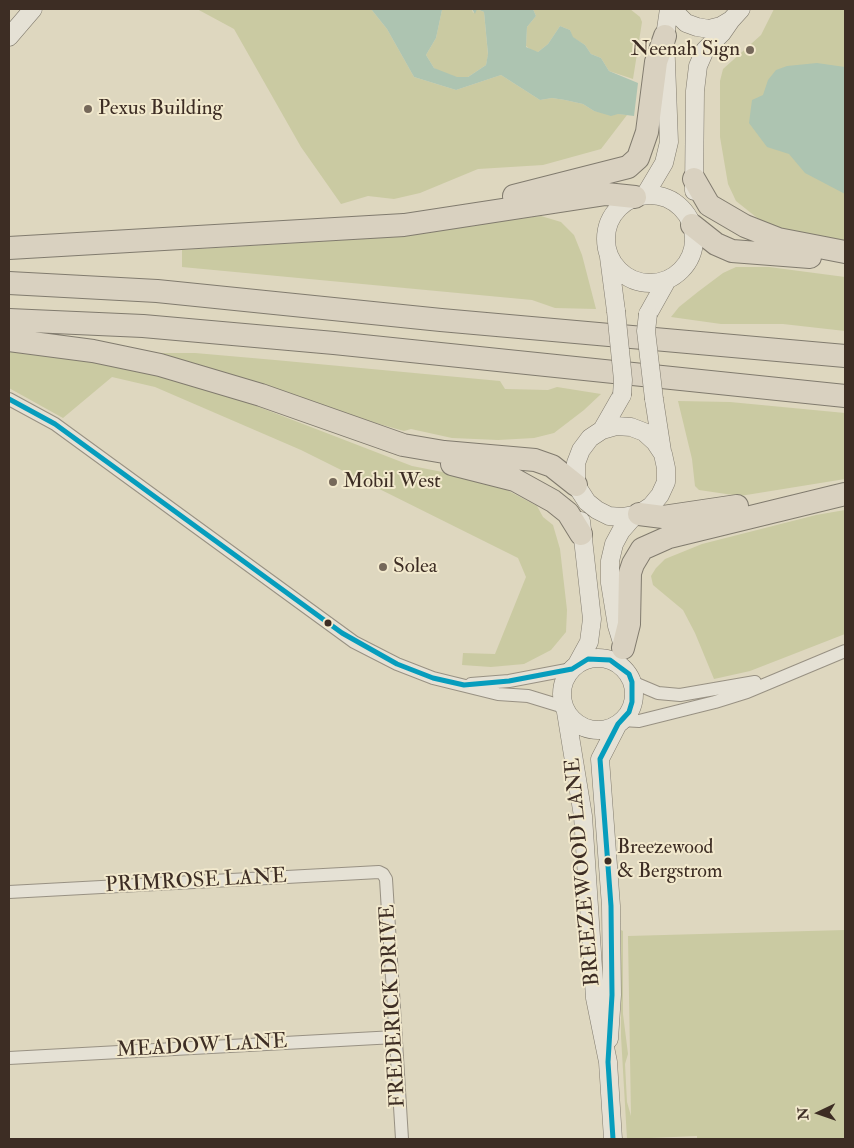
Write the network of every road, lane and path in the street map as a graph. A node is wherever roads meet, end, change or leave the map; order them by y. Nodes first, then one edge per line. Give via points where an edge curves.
1 (33, 9) edge
2 (671, 9) edge
3 (736, 15) edge
4 (665, 36) junction
5 (9, 37) edge
6 (694, 179) junction
7 (640, 196) junction
8 (690, 221) junction
9 (348, 228) junction
10 (9, 248) edge
11 (845, 252) edge
12 (609, 254) junction
13 (845, 263) edge
14 (667, 280) junction
15 (9, 283) edge
16 (9, 320) edge
17 (9, 340) edge
18 (845, 356) edge
19 (845, 396) edge
20 (9, 399) edge
21 (602, 430) junction
22 (367, 433) junction
23 (663, 454) junction
24 (578, 488) junction
25 (845, 493) edge
26 (637, 514) junction
27 (581, 534) junction
28 (623, 648) junction
29 (845, 651) edge
30 (574, 667) junction
31 (785, 675) junction
32 (630, 678) junction
33 (464, 684) junction
34 (565, 709) junction
35 (620, 722) junction
36 (383, 874) joint
37 (9, 892) edge
38 (395, 1037) junction
39 (9, 1058) edge
40 (608, 1062) junction
41 (402, 1139) edge
42 (613, 1139) edge

1 - 5 main road
2 - 3 main road via 686,23 697,27 715,28
2 - 4 main road
3 - 6 main road via 704,50 698,66
4 - 7 main road via 669,142 664,163
4 - 9 highway via 656,62 648,132 638,158 628,167 445,212
6 - 8 main road
6 - 11 highway via 709,205 744,226 778,239
7 - 8 main road via 660,196 675,202
7 - 9 highway via 606,194 430,222
7 - 12 main road via 623,204 613,214 607,227
8 - 13 highway via 716,244 732,251
8 - 14 main road via 694,238 692,251 687,263
9 - 10 highway
12 - 14 main road via 614,265 632,280 644,283
12 - 21 main road, bridge via 623,380 622,396
14 - 23 main road, bridge via 648,314 646,331
15 - 18 highway via 156,291
16 - 19 highway via 143,326
17 - 22 highway via 160,365 261,395
20 - 33 street via 55,424 354,642 406,668
21 - 23 main road via 616,426 644,432
21 - 24 main road via 581,450 576,463
22 - 24 highway via 403,445 444,452 535,460 552,466
22 - 27 highway via 426,458 515,480 562,507
23 - 26 main road via 666,482 651,506
24 - 26 main road via 587,502 609,516 622,518
24 - 27 main road
25 - 26 highway via 663,517
25 - 28 highway via 669,537 642,550 630,573 629,624
26 - 28 main road via 617,537 610,561 610,583
27 - 30 main road via 591,630 589,642
28 - 32 main road
29 - 31 street
30 - 32 main road via 599,658 610,660
30 - 33 street via 509,681
30 - 34 main road via 562,687
31 - 32 street via 680,695 658,693
31 - 35 street via 715,702 639,721
32 - 35 main road via 632,702
33 - 34 street via 498,694 528,696
34 - 35 main road via 574,721 595,730 607,729
34 - 40 main road, BREEZEWOOD LANE via 583,816 595,998
35 - 40 main road, BREEZEWOOD LANE via 600,759 612,939
36 - 37 street, PRIMROSE LANE
36 - 38 street, FREDERICK DRIVE via 386,878
38 - 39 street, MEADOW LANE
38 - 41 street, FREDERICK DRIVE
40 - 42 main road, BREEZEWOOD LANE

